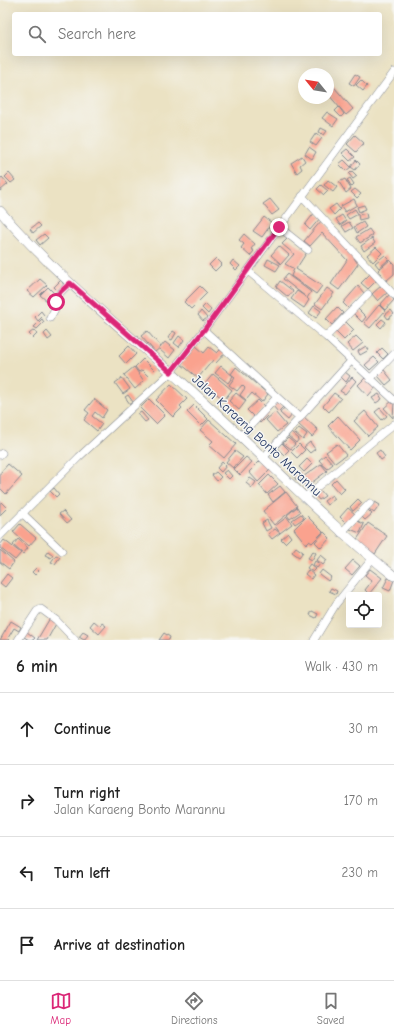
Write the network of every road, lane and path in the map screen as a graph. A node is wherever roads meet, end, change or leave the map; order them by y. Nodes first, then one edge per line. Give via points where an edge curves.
1 (394, 72) edge
2 (302, 196) junction
3 (0, 211) edge
4 (279, 227) junction
5 (308, 250) dead end
6 (248, 271) junction
7 (70, 283) junction
8 (368, 294) dead end
9 (394, 294) edge
10 (50, 318) dead end
11 (204, 330) junction
12 (326, 337) junction
13 (394, 354) edge
14 (351, 361) junction
15 (171, 372) junction
16 (370, 379) junction
17 (277, 397) junction
18 (394, 400) edge
19 (300, 418) junction
20 (394, 424) edge
21 (241, 436) junction
22 (264, 457) junction
23 (305, 497) junction
24 (370, 503) dead end
25 (22, 513) junction
26 (2, 530) edge
27 (342, 533) junction
28 (62, 551) dead end
29 (372, 559) junction
30 (394, 576) edge
31 (18, 640) edge
32 (74, 640) edge
33 (314, 640) edge

1 - 2 street
2 - 4 street
2 - 9 street
3 - 7 main road, Jalan Karaeng Bonto Marannu via 28,243
4 - 5 street
4 - 6 street
6 - 11 street
6 - 12 street
7 - 10 street via 57,296 56,307
7 - 15 main road, Jalan Karaeng Bonto Marannu
8 - 12 street
11 - 15 street
11 - 17 street
12 - 14 street
13 - 16 street
14 - 16 street
14 - 19 street
15 - 21 main road, Jalan Karaeng Bonto Marannu
15 - 25 street
16 - 18 street
17 - 19 street
17 - 21 street
19 - 22 street
20 - 23 street
21 - 22 main road, Jalan Karaeng Bonto Marannu
22 - 23 main road, Jalan Karaeng Bonto Marannu
23 - 27 main road, Jalan Karaeng Bonto Marannu
24 - 27 street
25 - 26 street
25 - 28 street
27 - 29 main road, Jalan Karaeng Bonto Marannu
29 - 30 main road, Jalan Karaeng Bonto Marannu
29 - 33 street via 336,604
31 - 32 street via 37,611 41,610 56,620

